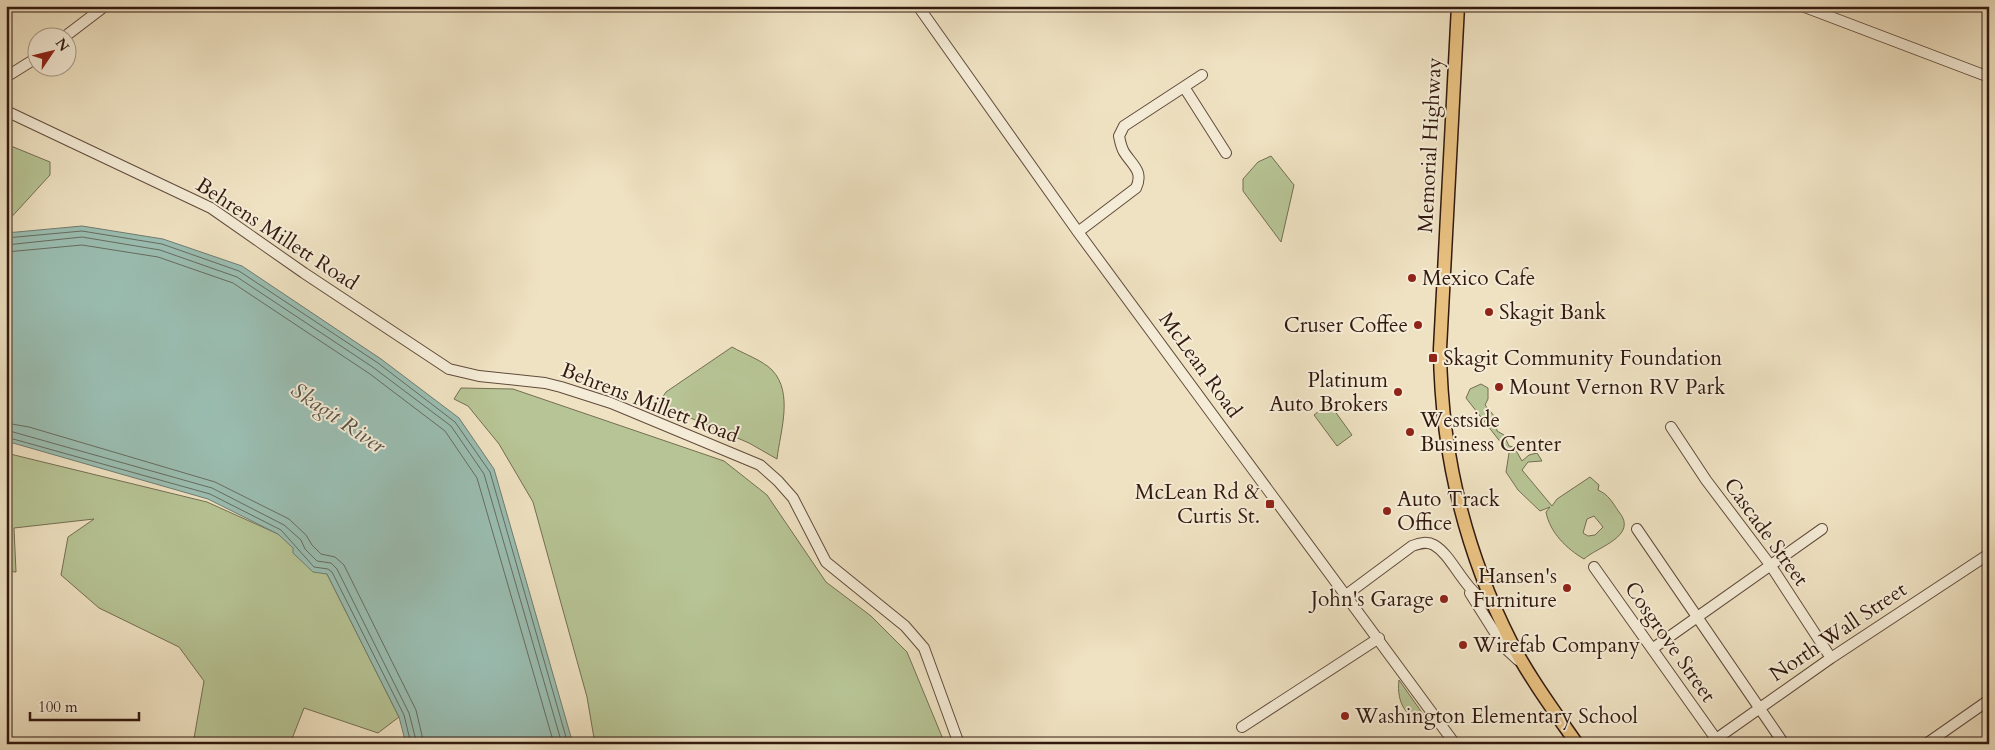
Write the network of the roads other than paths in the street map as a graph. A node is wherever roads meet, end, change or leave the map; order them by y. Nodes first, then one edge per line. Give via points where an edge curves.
1 (105, 6) edge
2 (918, 6) edge
3 (1458, 6) edge
4 (1802, 6) edge
5 (76, 28) edge
6 (28, 63) edge
7 (1202, 75) dead end
8 (6, 77) edge
9 (1989, 78) edge
10 (1184, 87) junction
11 (6, 111) edge
12 (1226, 153) dead end
13 (1078, 232) junction
14 (1672, 427) dead end
15 (1638, 529) dead end
16 (1822, 529) dead end
17 (1989, 554) edge
18 (1770, 566) junction
19 (1594, 567) dead end
20 (1468, 587) junction
21 (1346, 596) junction
22 (1492, 600) junction
23 (1698, 618) junction
24 (1379, 638) junction
25 (1652, 650) junction
26 (1831, 658) junction
27 (1525, 666) junction
28 (1989, 700) edge
29 (1759, 708) junction
30 (1242, 727) dead end
31 (1453, 740) edge
32 (1712, 741) edge
33 (959, 744) edge
34 (1441, 744) edge
35 (1577, 744) edge
36 (1784, 744) edge
37 (1926, 744) edge

1 - 5 street
2 - 13 street, McLean Road
3 - 22 main road, Memorial Highway via 1442,285 1440,356 1443,412 1449,455 1469,539
4 - 9 street
6 - 8 street
7 - 10 street
10 - 12 street
10 - 13 street via 1124,126 1119,136 1123,150 1140,174 1140,181 1136,188
11 - 33 street, Behrens Millett Road via 211,208 449,368 478,376 561,387 611,403 760,466 793,498 826,562 905,626 924,648
13 - 21 street, McLean Road
14 - 18 street, Cascade Street via 1706,480
15 - 23 street
16 - 18 street
17 - 26 street, North Wall Street
18 - 23 street
18 - 26 street, Cascade Street
19 - 25 street, Cosgrove Street
20 - 21 street via 1440,550 1428,543 1420,543
20 - 22 street via 1487,602
20 - 27 street via 1504,647
21 - 24 street, McLean Road
22 - 27 main road, Memorial Highway
23 - 25 street
23 - 29 street
24 - 30 street
24 - 31 street, McLean Road
25 - 32 street, Cosgrove Street
26 - 29 street, North Wall Street
27 - 35 main road, Memorial Highway
28 - 37 street
29 - 32 street, North Wall Street
29 - 36 street
31 - 34 street

